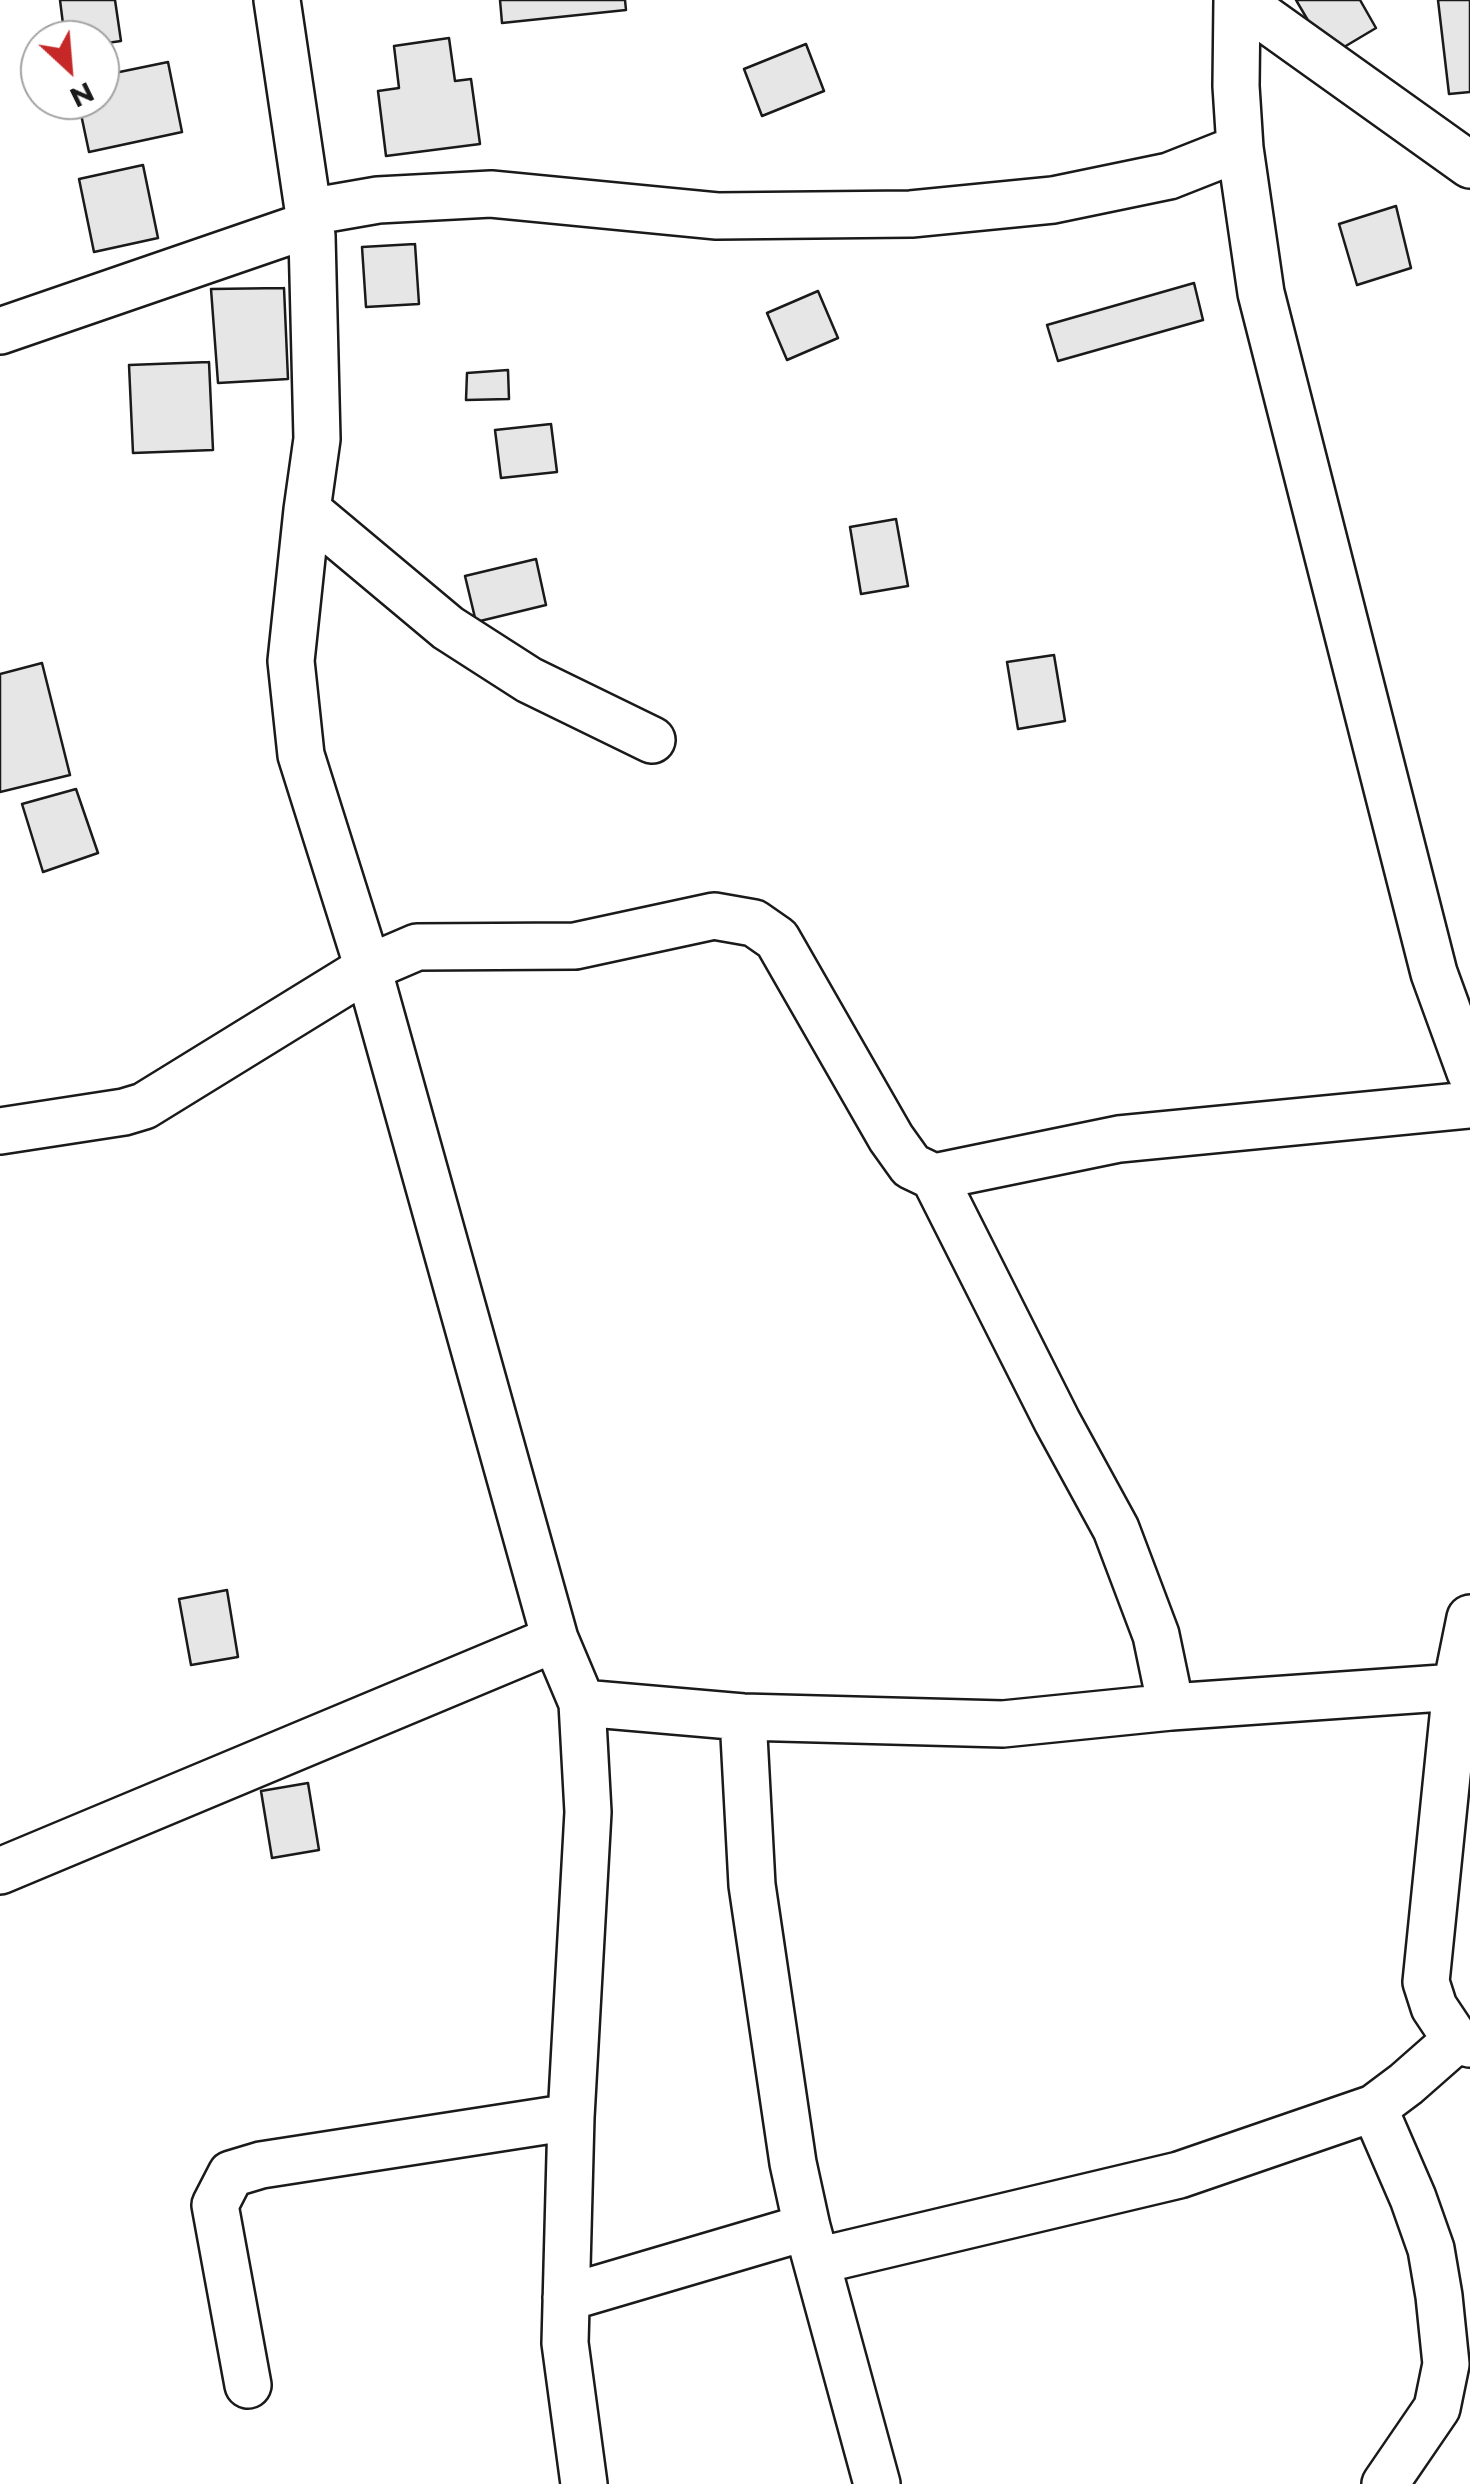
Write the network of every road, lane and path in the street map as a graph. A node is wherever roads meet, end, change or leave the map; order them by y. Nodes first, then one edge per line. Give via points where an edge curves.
1 (277, 0) edge
2 (1238, 0) edge
3 (1240, 148) junction
4 (1470, 165) edge
5 (310, 218) junction
6 (0, 330) edge
7 (307, 510) junction
8 (652, 740) dead end
9 (368, 968) junction
10 (1470, 1072) edge
11 (1470, 1105) edge
12 (0, 1131) edge
13 (934, 1177) junction
14 (1470, 1618) edge
15 (554, 1639) junction
16 (1463, 1688) edge
17 (582, 1702) junction
18 (1172, 1707) junction
19 (743, 1716) junction
20 (0, 1871) edge
21 (1463, 2042) edge
22 (1374, 2108) junction
23 (570, 2117) junction
24 (812, 2244) junction
25 (566, 2298) junction
26 (248, 2384) dead end
27 (584, 2484) edge
28 (877, 2484) edge
29 (1385, 2484) edge

1 - 5 street
2 - 3 street
2 - 4 street
3 - 5 street via 1169,176 1054,200 911,214 717,216 490,194 378,200
3 - 10 street via 1262,294 1434,973
5 - 6 street
5 - 7 street via 316,439
7 - 8 street via 448,628 529,680
7 - 9 street via 291,661 301,755
9 - 12 street via 144,1106
9 - 13 street via 416,947 575,946 714,916 754,922 777,939 891,1138 912,1166
9 - 15 street
11 - 13 street via 1119,1139
13 - 18 street via 1116,1529 1156,1635
14 - 16 street
15 - 17 street
15 - 20 street
16 - 18 street
16 - 21 street via 1426,1982 1434,2008
17 - 19 street
17 - 23 street via 588,1812
18 - 19 street via 1003,1724
19 - 24 street via 752,1885 793,2163
21 - 22 street
22 - 24 street via 1180,2175
22 - 29 street via 1430,2249 1446,2364 1437,2408
23 - 25 street
23 - 26 street via 231,2174 216,2205
24 - 25 street
24 - 28 street
25 - 27 street via 565,2343

